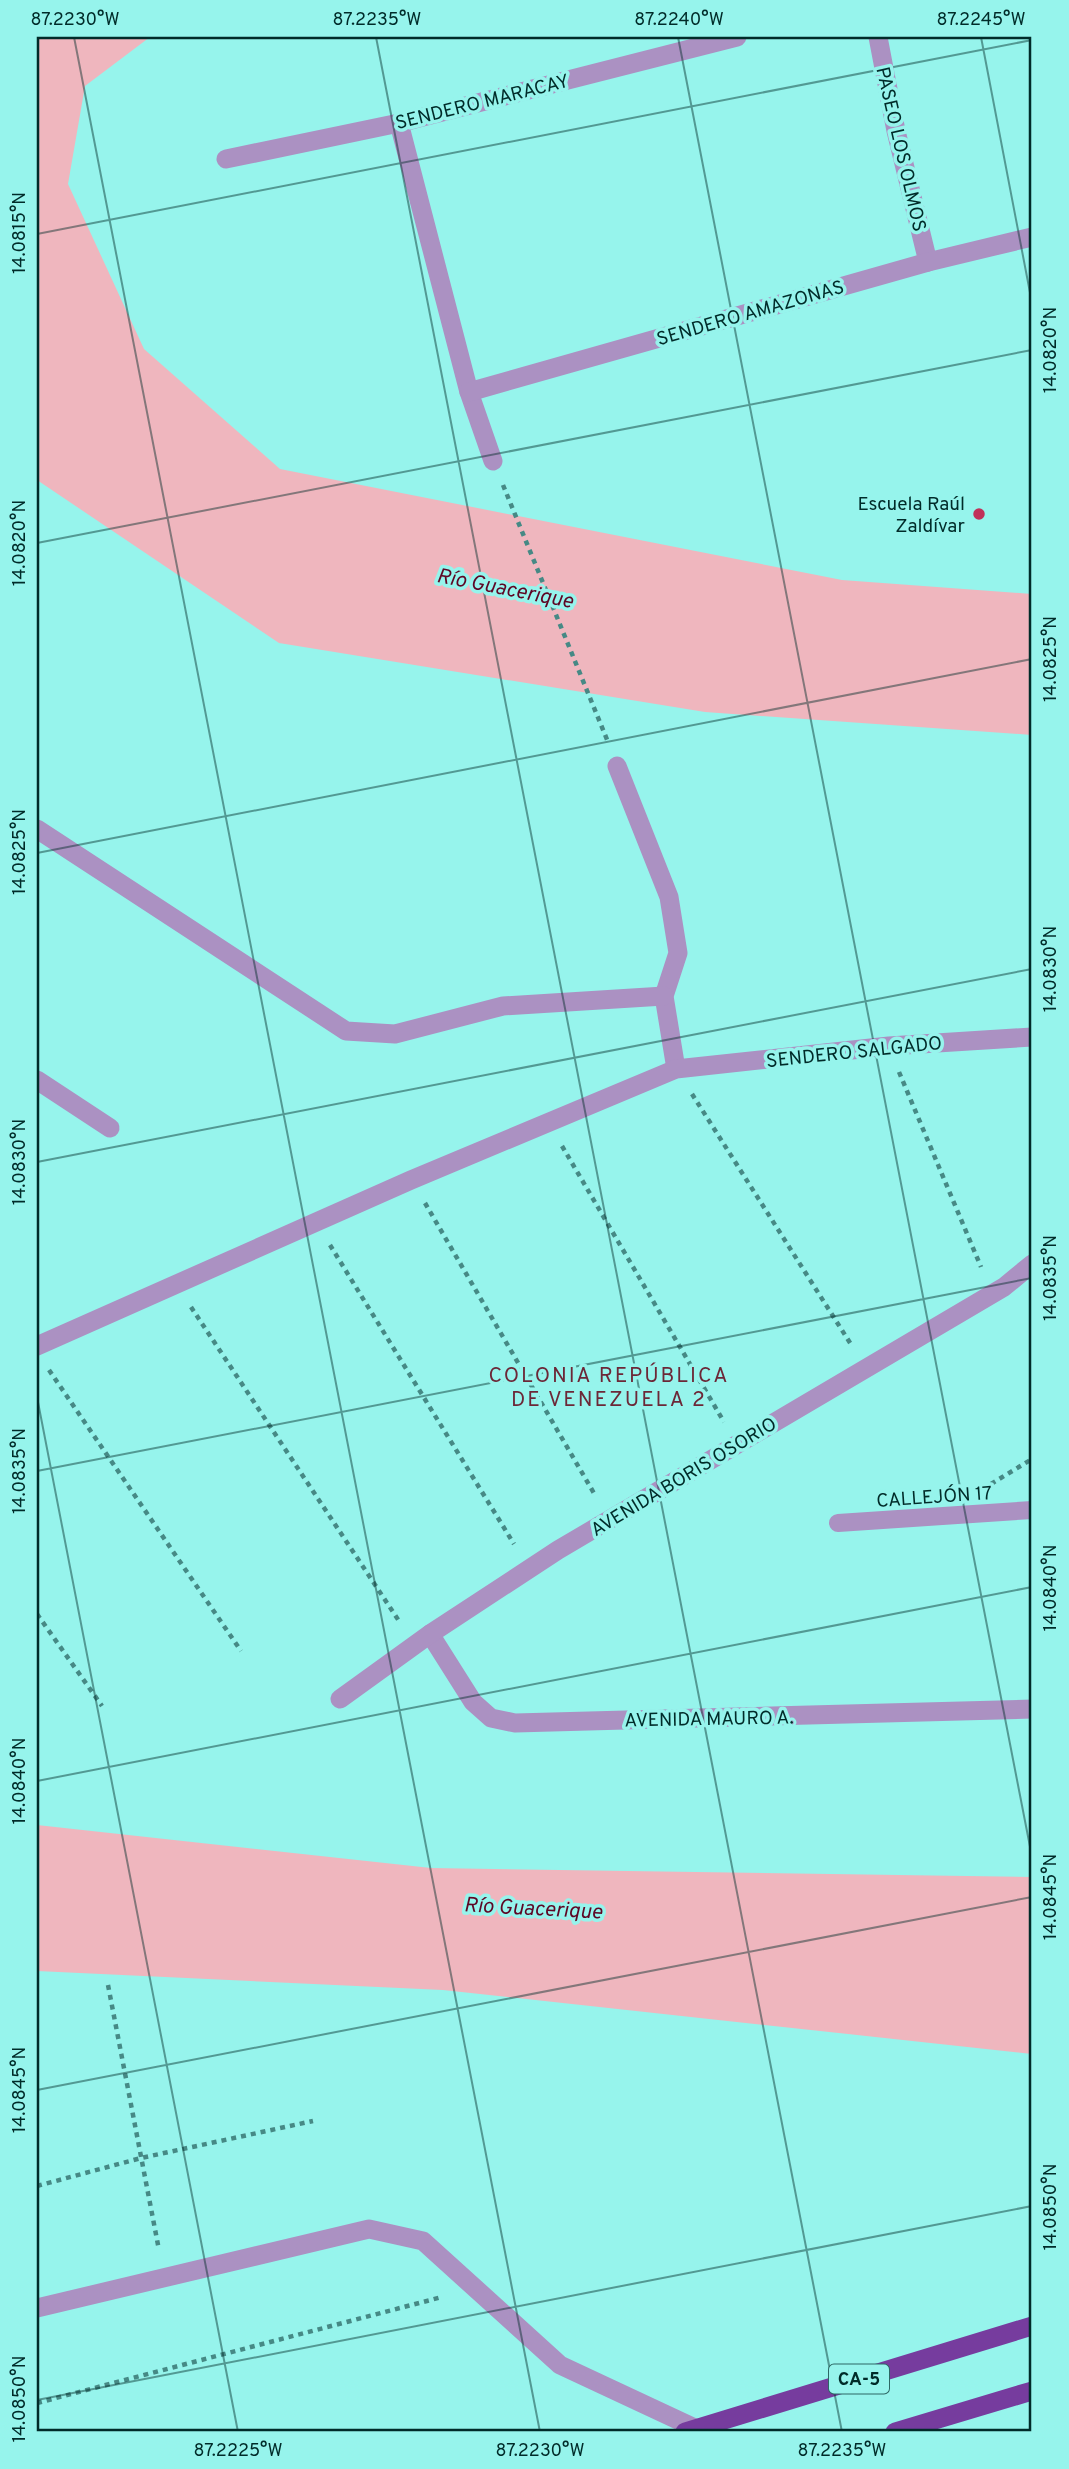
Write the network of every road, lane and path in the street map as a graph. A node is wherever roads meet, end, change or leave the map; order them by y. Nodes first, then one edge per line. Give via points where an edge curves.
1 (737, 37) edge
2 (878, 37) edge
3 (399, 122) junction
4 (226, 159) dead end
5 (1032, 237) edge
6 (928, 262) junction
7 (469, 392) junction
8 (493, 461) joint
9 (617, 766) joint
10 (37, 829) edge
11 (664, 996) junction
12 (1032, 1037) edge
13 (888, 1046) junction
14 (676, 1069) junction
15 (37, 1080) edge
16 (548, 1121) junction
17 (110, 1128) dead end
18 (411, 1180) junction
19 (316, 1223) junction
20 (1032, 1264) edge
21 (176, 1286) junction
22 (992, 1294) junction
23 (41, 1355) edge
24 (866, 1368) junction
25 (736, 1444) junction
26 (1032, 1510) edge
27 (609, 1520) junction
28 (838, 1523) dead end
29 (529, 1569) junction
30 (37, 1614) edge
31 (422, 1639) junction
32 (241, 1651) dead end
33 (340, 1699) dead end
34 (102, 1706) dead end
35 (1032, 1709) edge
36 (108, 1985) dead end
37 (313, 2121) dead end
38 (141, 2158) junction
39 (37, 2186) edge
40 (164, 2275) junction
41 (477, 2288) junction
42 (37, 2308) edge
43 (1032, 2326) edge
44 (1032, 2391) edge
45 (37, 2403) edge
46 (691, 2431) edge
47 (895, 2432) edge

1 - 3 street, SENDERO MARACAY
2 - 6 street, PASEO LOS OLMOS
3 - 4 street, SENDERO MARACAY
3 - 7 street
5 - 6 street, SENDERO AMAZONAS
6 - 7 street, SENDERO AMAZONAS
7 - 8 street
8 - 9 path
9 - 11 street via 669,897 678,953
10 - 11 street via 346,1031 395,1034 503,1006
11 - 14 street
12 - 13 street, SENDERO SALGADO
13 - 14 street, SENDERO SALGADO
13 - 22 path
14 - 16 street, SENDERO SALGADO
14 - 24 path
15 - 17 street
16 - 18 street, SENDERO SALGADO
16 - 25 path
18 - 19 street, SENDERO SALGADO
18 - 27 path
19 - 21 street, SENDERO SALGADO
19 - 29 path
20 - 22 street, AVENIDA BORIS OSORIO
21 - 23 street, SENDERO SALGADO
21 - 31 path
22 - 24 street, AVENIDA BORIS OSORIO
23 - 32 path
24 - 25 street, AVENIDA BORIS OSORIO
25 - 27 street, AVENIDA BORIS OSORIO
26 - 28 lane, CALLEJÓN 17
27 - 29 street, AVENIDA BORIS OSORIO
29 - 31 street, AVENIDA BORIS OSORIO
30 - 34 path
31 - 33 street, AVENIDA BORIS OSORIO
31 - 35 street, AVENIDA MAURO A. via 473,1702 491,1718 515,1723
36 - 38 path
37 - 38 path
38 - 39 path
38 - 40 path
40 - 41 street via 369,2229 423,2241
40 - 42 street
41 - 45 path
41 - 46 street via 560,2365
43 - 46 highway, CA-5
44 - 47 highway

